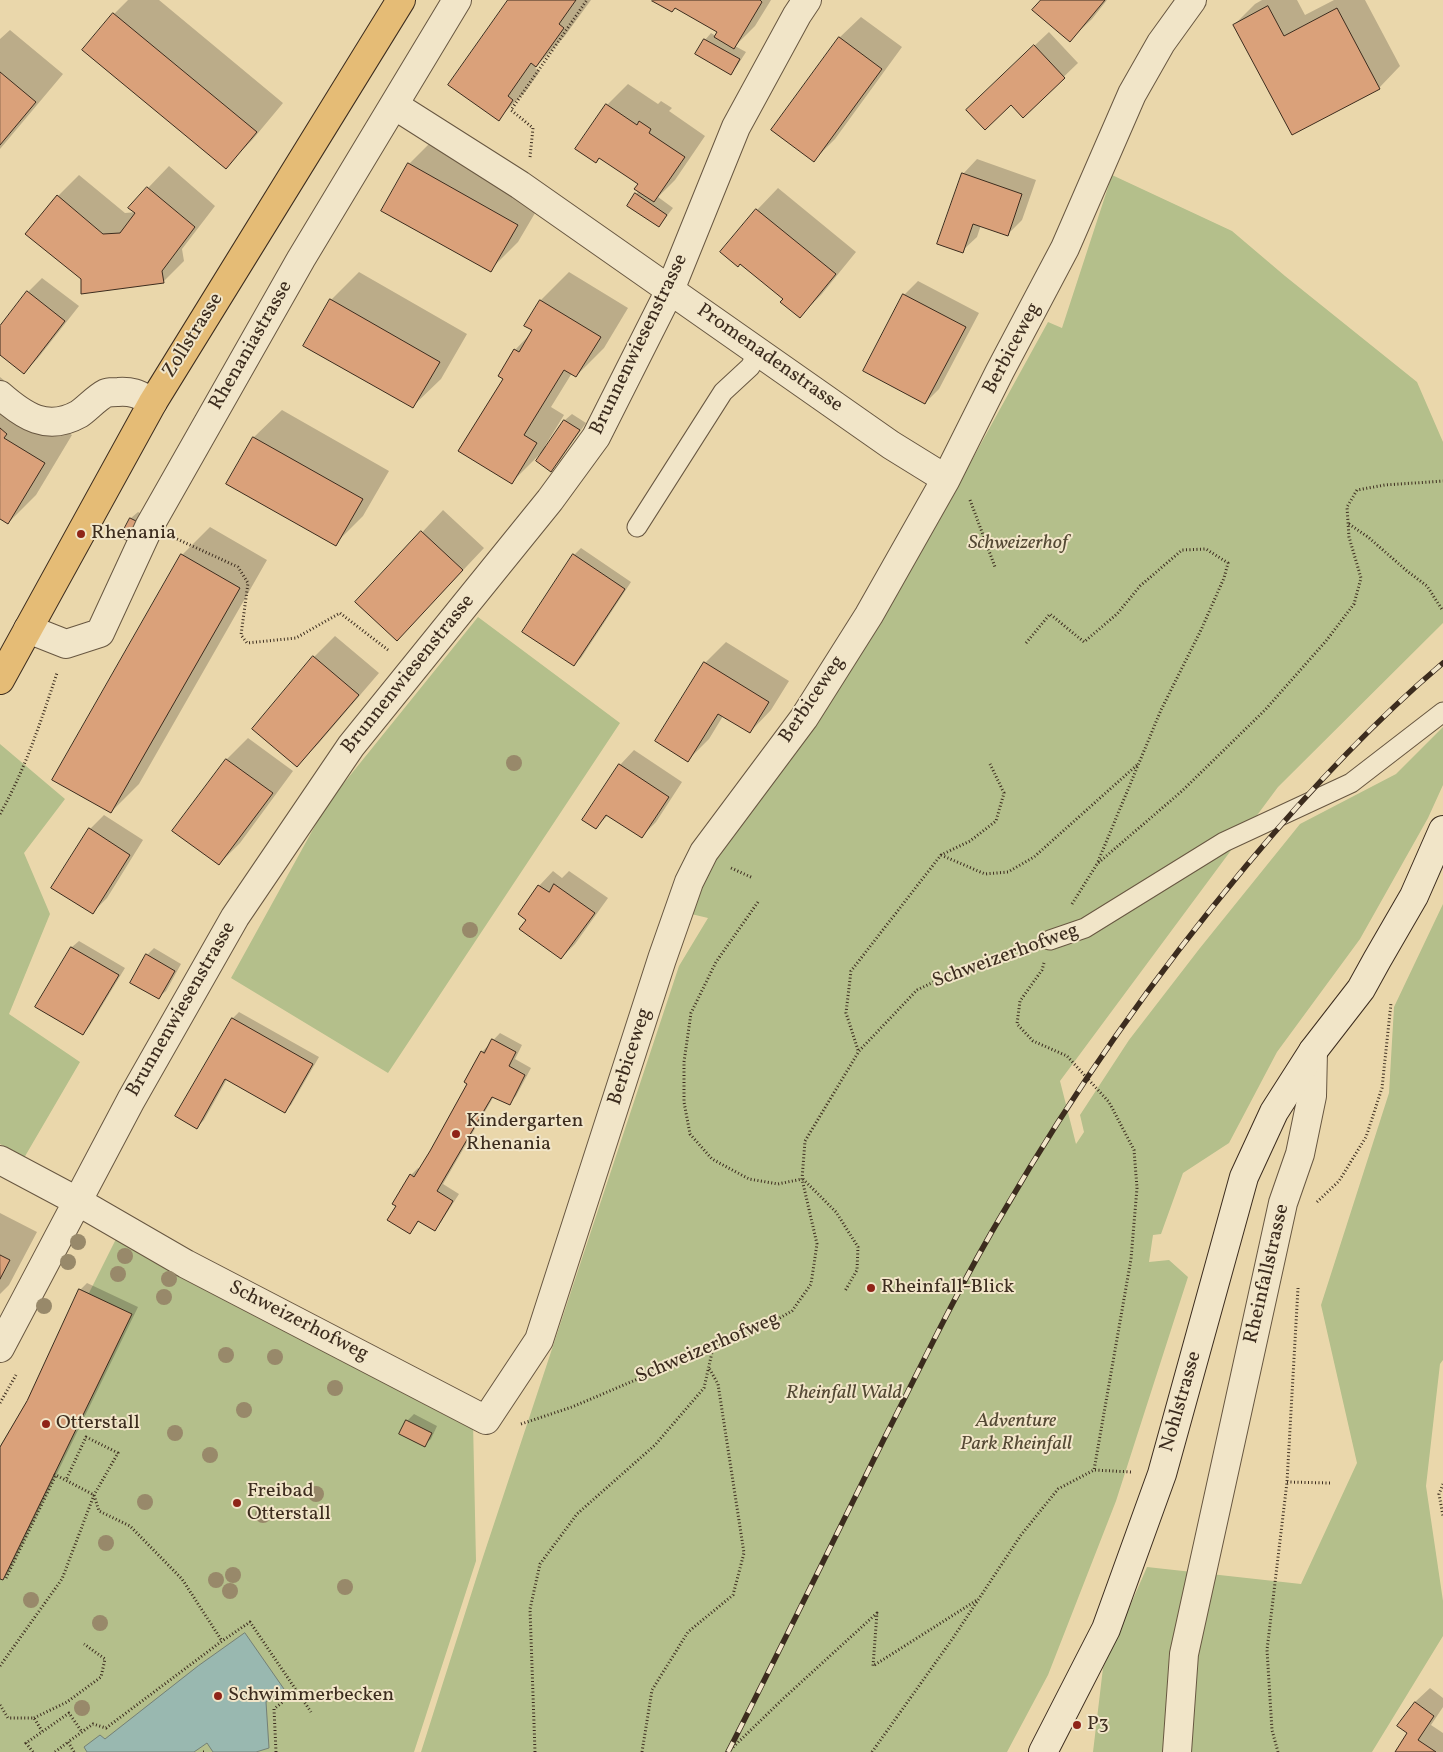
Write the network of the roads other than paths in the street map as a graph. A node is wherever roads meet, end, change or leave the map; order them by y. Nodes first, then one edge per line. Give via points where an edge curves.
1 (401, 0) edge
2 (456, 0) edge
3 (807, 0) edge
4 (1192, 0) edge
5 (394, 105) junction
6 (670, 290) junction
7 (760, 352) junction
8 (0, 395) edge
9 (154, 402) junction
10 (946, 479) junction
11 (637, 527) dead end
12 (28, 629) junction
13 (0, 680) edge
14 (1443, 712) edge
15 (1443, 830) edge
16 (1050, 940) road end
17 (1312, 1051) junction
18 (0, 1160) edge
19 (77, 1201) junction
20 (0, 1348) edge
21 (486, 1420) joint
22 (1043, 1752) edge
23 (1176, 1752) edge

1 - 9 main road, Zollstrasse
2 - 5 street, Rhenaniastrasse
3 - 6 street, Brunnenwiesenstrasse via 736,127
4 - 10 street, Berbiceweg via 1161,42 1132,94 1065,248
5 - 6 street, Promenadenstrasse via 520,185
5 - 12 street, Rhenaniastrasse via 301,259 149,526 100,633 66,644
6 - 7 street, Promenadenstrasse
6 - 19 street, Brunnenwiesenstrasse via 596,437 550,500 351,746 235,917
7 - 10 street, Promenadenstrasse via 890,445
7 - 11 lane via 750,367 723,392
8 - 9 street via 34,419 50,423 78,414 108,393 132,392
9 - 12 main road, Zollstrasse
10 - 21 street, Berbiceweg via 869,615 804,718 704,852 689,882 540,1340
12 - 13 main road, Zollstrasse
14 - 16 lane, Schweizerhofweg via 1351,783 1224,842 1085,928
15 - 17 street via 1414,896 1360,989
17 - 22 street, Nohlstrasse via 1274,1112 1244,1177 1162,1474 1106,1629
17 - 23 street, Rheinfallstrasse via 1312,1096 1300,1154 1283,1203 1184,1654
18 - 19 street, Schweizerhofweg
19 - 20 street, Brunnenwiesenstrasse
19 - 21 street, Schweizerhofweg via 186,1264

